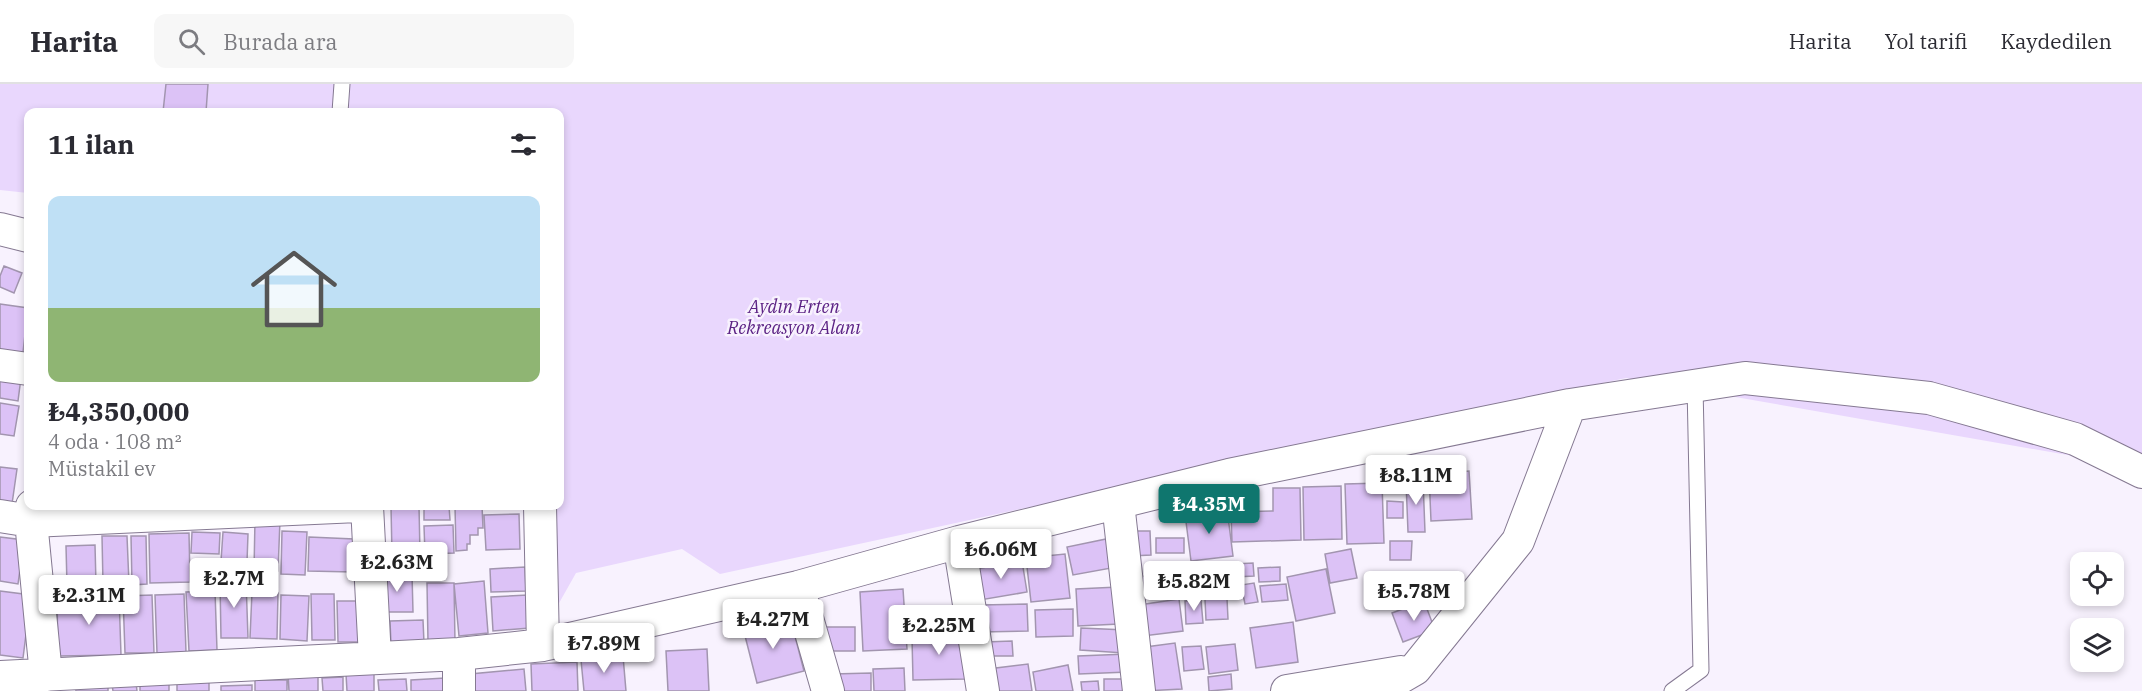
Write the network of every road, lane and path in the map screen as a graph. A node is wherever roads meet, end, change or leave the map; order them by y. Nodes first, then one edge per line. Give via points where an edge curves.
1 (342, 84) edge
2 (340, 108) edge
3 (0, 229) edge
4 (24, 235) edge
5 (0, 365) edge
6 (24, 368) edge
7 (1695, 386) junction
8 (1570, 405) junction
9 (2142, 472) edge
10 (1118, 503) junction
11 (172, 510) edge
12 (367, 510) edge
13 (540, 510) edge
14 (32, 513) edge
15 (0, 516) edge
16 (959, 542) junction
17 (798, 587) junction
18 (543, 645) junction
19 (459, 654) junction
20 (375, 658) junction
21 (1415, 669) junction
22 (46, 675) junction
23 (0, 678) edge
24 (459, 691) edge
25 (828, 691) edge
26 (983, 691) edge
27 (1139, 691) edge
28 (1287, 691) edge
29 (1377, 691) edge
30 (1672, 691) edge

1 - 2 lane
3 - 4 street
5 - 6 street
7 - 8 street
7 - 9 street via 1745,378 1929,399 2076,439
7 - 30 lane via 1701,670
8 - 10 street via 1229,475
8 - 21 street via 1518,541
10 - 16 street
10 - 27 street
11 - 14 street
12 - 20 street
13 - 18 street
14 - 15 street
14 - 22 street
16 - 17 street
16 - 26 street
17 - 18 street
17 - 25 street
18 - 19 street
19 - 20 street
19 - 24 street
20 - 22 street
21 - 28 street
21 - 29 street
22 - 23 street

